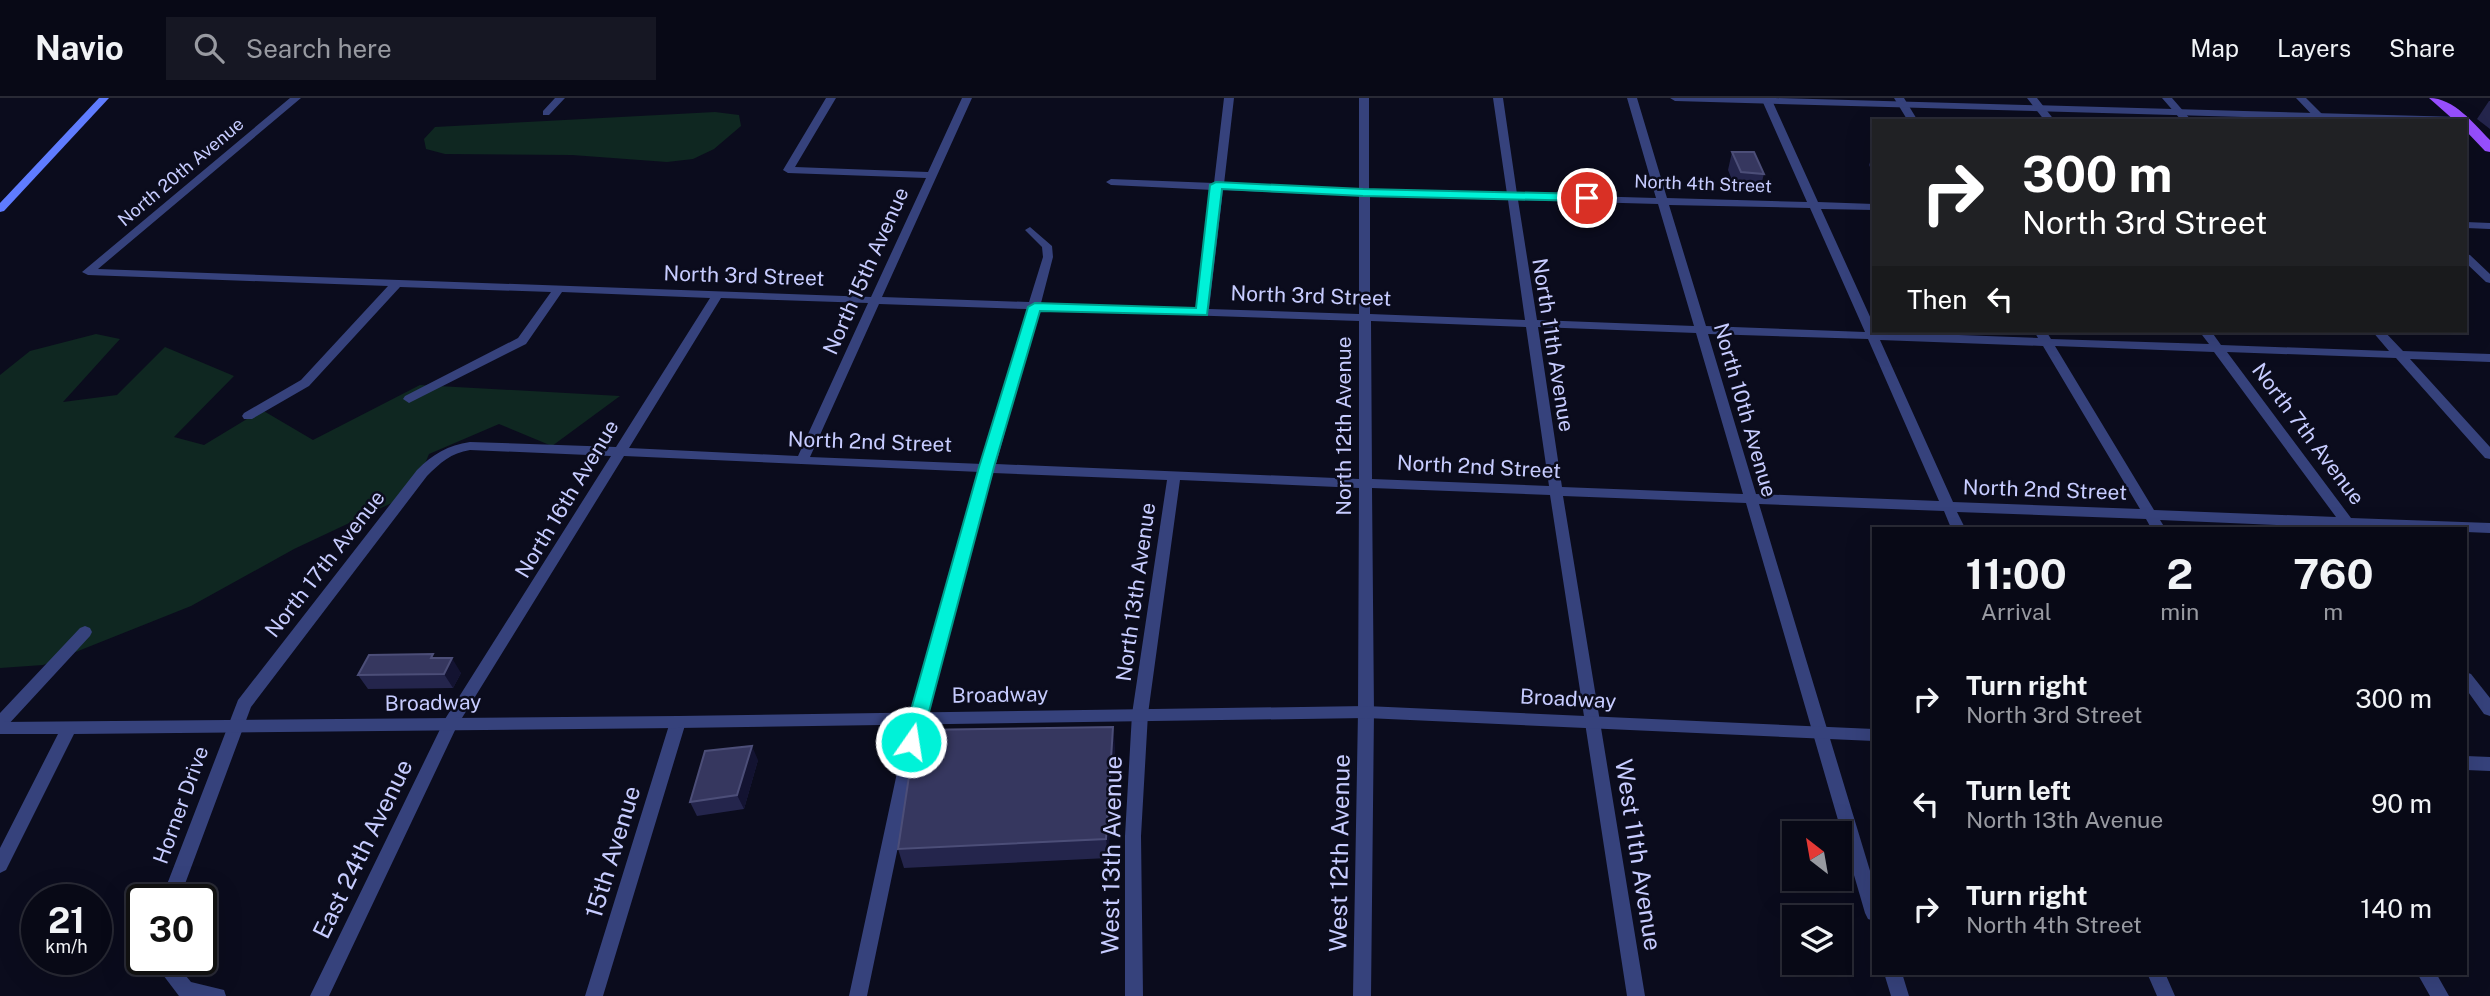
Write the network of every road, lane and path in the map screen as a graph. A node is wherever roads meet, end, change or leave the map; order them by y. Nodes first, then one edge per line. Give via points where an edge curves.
1 (104, 98) edge
2 (296, 98) edge
3 (560, 98) edge
4 (831, 98) edge
5 (967, 98) edge
6 (1229, 98) edge
7 (1364, 98) edge
8 (1498, 98) edge
9 (1632, 98) edge
10 (1675, 98) edge
11 (2032, 98) edge
12 (2167, 98) edge
13 (2301, 98) edge
14 (2435, 98) edge
15 (1767, 99) edge
16 (1901, 101) edge
17 (2040, 108) junction
18 (2179, 112) junction
19 (546, 113) dead end
20 (2322, 118) edge
21 (1912, 119) edge
22 (2048, 119) edge
23 (2185, 119) edge
24 (2358, 119) edge
25 (2460, 119) edge
26 (2467, 124) edge
27 (2467, 125) edge
28 (2490, 141) edge
29 (2490, 148) edge
30 (931, 175) junction
31 (1111, 182) dead end
32 (1216, 185) junction
33 (1363, 193) junction
34 (1511, 196) junction
35 (1662, 200) junction
36 (1814, 206) junction
37 (1872, 207) edge
38 (0, 209) edge
39 (2467, 225) edge
40 (2490, 226) edge
41 (1030, 230) dead end
42 (2467, 258) edge
43 (88, 272) joint
44 (2490, 280) edge
45 (397, 283) junction
46 (559, 288) junction
47 (717, 295) junction
48 (873, 301) junction
49 (1035, 307) junction
50 (1203, 312) junction
51 (1363, 318) junction
52 (1531, 323) junction
53 (1703, 330) junction
54 (2207, 333) edge
55 (2380, 333) edge
56 (1872, 336) junction
57 (2043, 337) edge
58 (2218, 348) junction
59 (2400, 355) junction
60 (2490, 358) edge
61 (409, 399) dead end
62 (248, 416) dead end
63 (466, 447) joint
64 (619, 452) junction
65 (2490, 455) edge
66 (802, 461) junction
67 (986, 467) junction
68 (1174, 476) junction
69 (1363, 482) junction
70 (1556, 491) junction
71 (1751, 499) junction
72 (1948, 506) junction
73 (2150, 515) junction
74 (2349, 525) edge
75 (1958, 527) edge
76 (2157, 527) edge
77 (2443, 527) edge
78 (2467, 528) edge
79 (2490, 528) edge
80 (85, 632) dead end
81 (2467, 679) edge
82 (2490, 710) edge
83 (1366, 712) junction
84 (1140, 715) junction
85 (917, 717) junction
86 (1593, 721) junction
87 (678, 722) junction
88 (452, 723) junction
89 (0, 726) edge
90 (235, 726) junction
91 (69, 727) junction
92 (1820, 732) junction
93 (1872, 735) edge
94 (2467, 763) edge
95 (2490, 764) edge
96 (0, 864) edge
97 (176, 884) edge
98 (1872, 906) edge
99 (173, 975) edge
100 (1894, 975) edge
101 (2157, 975) edge
102 (2427, 975) edge
103 (217, 996) edge
104 (319, 996) edge
105 (594, 996) edge
106 (858, 996) edge
107 (1134, 996) edge
108 (1362, 996) edge
109 (1636, 996) edge
110 (1900, 996) edge
111 (2166, 996) edge
112 (2440, 996) edge

1 - 38 main road
2 - 43 street, North 20th Avenue
3 - 19 street
4 - 30 street via 788,170
5 - 30 street, North 15th Avenue
6 - 32 street
7 - 33 street, North 12th Avenue
8 - 34 street, North 11th Avenue
9 - 35 street, North 10th Avenue
10 - 15 street
11 - 17 street
12 - 18 street
13 - 20 street
14 - 25 main road
15 - 16 street
15 - 36 street
16 - 17 street
16 - 21 street
17 - 18 street
17 - 22 street
18 - 20 street
18 - 23 street
20 - 24 street
26 - 28 main road
27 - 29 main road
30 - 48 street, North 15th Avenue
31 - 32 street, North 4th Street
32 - 33 street, North 4th Street
32 - 50 street
33 - 34 street, North 4th Street
33 - 51 street, North 12th Avenue
34 - 35 street, North 4th Street
34 - 52 street, North 11th Avenue
35 - 36 street, North 4th Street
35 - 53 street, North 10th Avenue
36 - 37 street, North 4th Street
36 - 56 street
39 - 40 street
41 - 49 street via 1047,246 1048,257
42 - 44 street
43 - 45 street, North 3rd Street
45 - 46 street, North 3rd Street
45 - 62 street via 312,377
46 - 47 street, North 3rd Street
46 - 61 street via 522,341
47 - 48 street, North 3rd Street
47 - 64 street, North 16th Avenue
48 - 49 street, North 3rd Street
48 - 66 street, North 15th Avenue
49 - 50 street, North 3rd Street
49 - 67 street
50 - 51 street, North 3rd Street
51 - 52 street, North 3rd Street
51 - 69 street, North 12th Avenue
52 - 53 street, North 3rd Street
52 - 70 street, North 11th Avenue
53 - 56 street, North 3rd Street
53 - 71 street, North 10th Avenue
54 - 58 street, North 7th Avenue
55 - 59 street
56 - 57 street, North 3rd Street
56 - 72 street
57 - 58 street, North 3rd Street
57 - 73 street
58 - 59 street, North 3rd Street
58 - 74 street, North 7th Avenue
59 - 60 street, North 3rd Street
59 - 65 street
63 - 64 street, North 2nd Street
63 - 90 street, North 17th Avenue via 447,450 422,473 244,704
64 - 66 street, North 2nd Street
64 - 88 street, North 16th Avenue
66 - 67 street, North 2nd Street
67 - 68 street, North 2nd Street
67 - 85 street
68 - 69 street, North 2nd Street
68 - 84 street, North 13th Avenue
69 - 70 street, North 2nd Street
69 - 83 street, North 12th Avenue
70 - 71 street, North 2nd Street
70 - 86 street, North 11th Avenue
71 - 72 street, North 2nd Street
71 - 92 street, North 10th Avenue
72 - 73 street, North 2nd Street
72 - 75 street
73 - 74 street, North 2nd Street
73 - 76 street
74 - 77 street, North 2nd Street
78 - 79 street, North 2nd Street
80 - 89 street
81 - 82 street
83 - 84 street, Broadway
83 - 86 street, Broadway
83 - 108 street, West 12th Avenue
84 - 85 street, Broadway
84 - 107 street, West 13th Avenue via 1133,836
85 - 87 street, Broadway
85 - 106 street
86 - 92 street, Broadway
86 - 109 street, West 11th Avenue
87 - 88 street, Broadway
87 - 105 street, 15th Avenue
88 - 90 street, Broadway
88 - 104 street, East 24th Avenue
89 - 91 street, Broadway
90 - 91 street, Broadway
90 - 97 street, Horner Drive
91 - 96 street
92 - 93 street, Broadway
92 - 98 street, North 10th Avenue
94 - 95 street
99 - 103 street via 186,990
100 - 110 street
101 - 111 street
102 - 112 street

